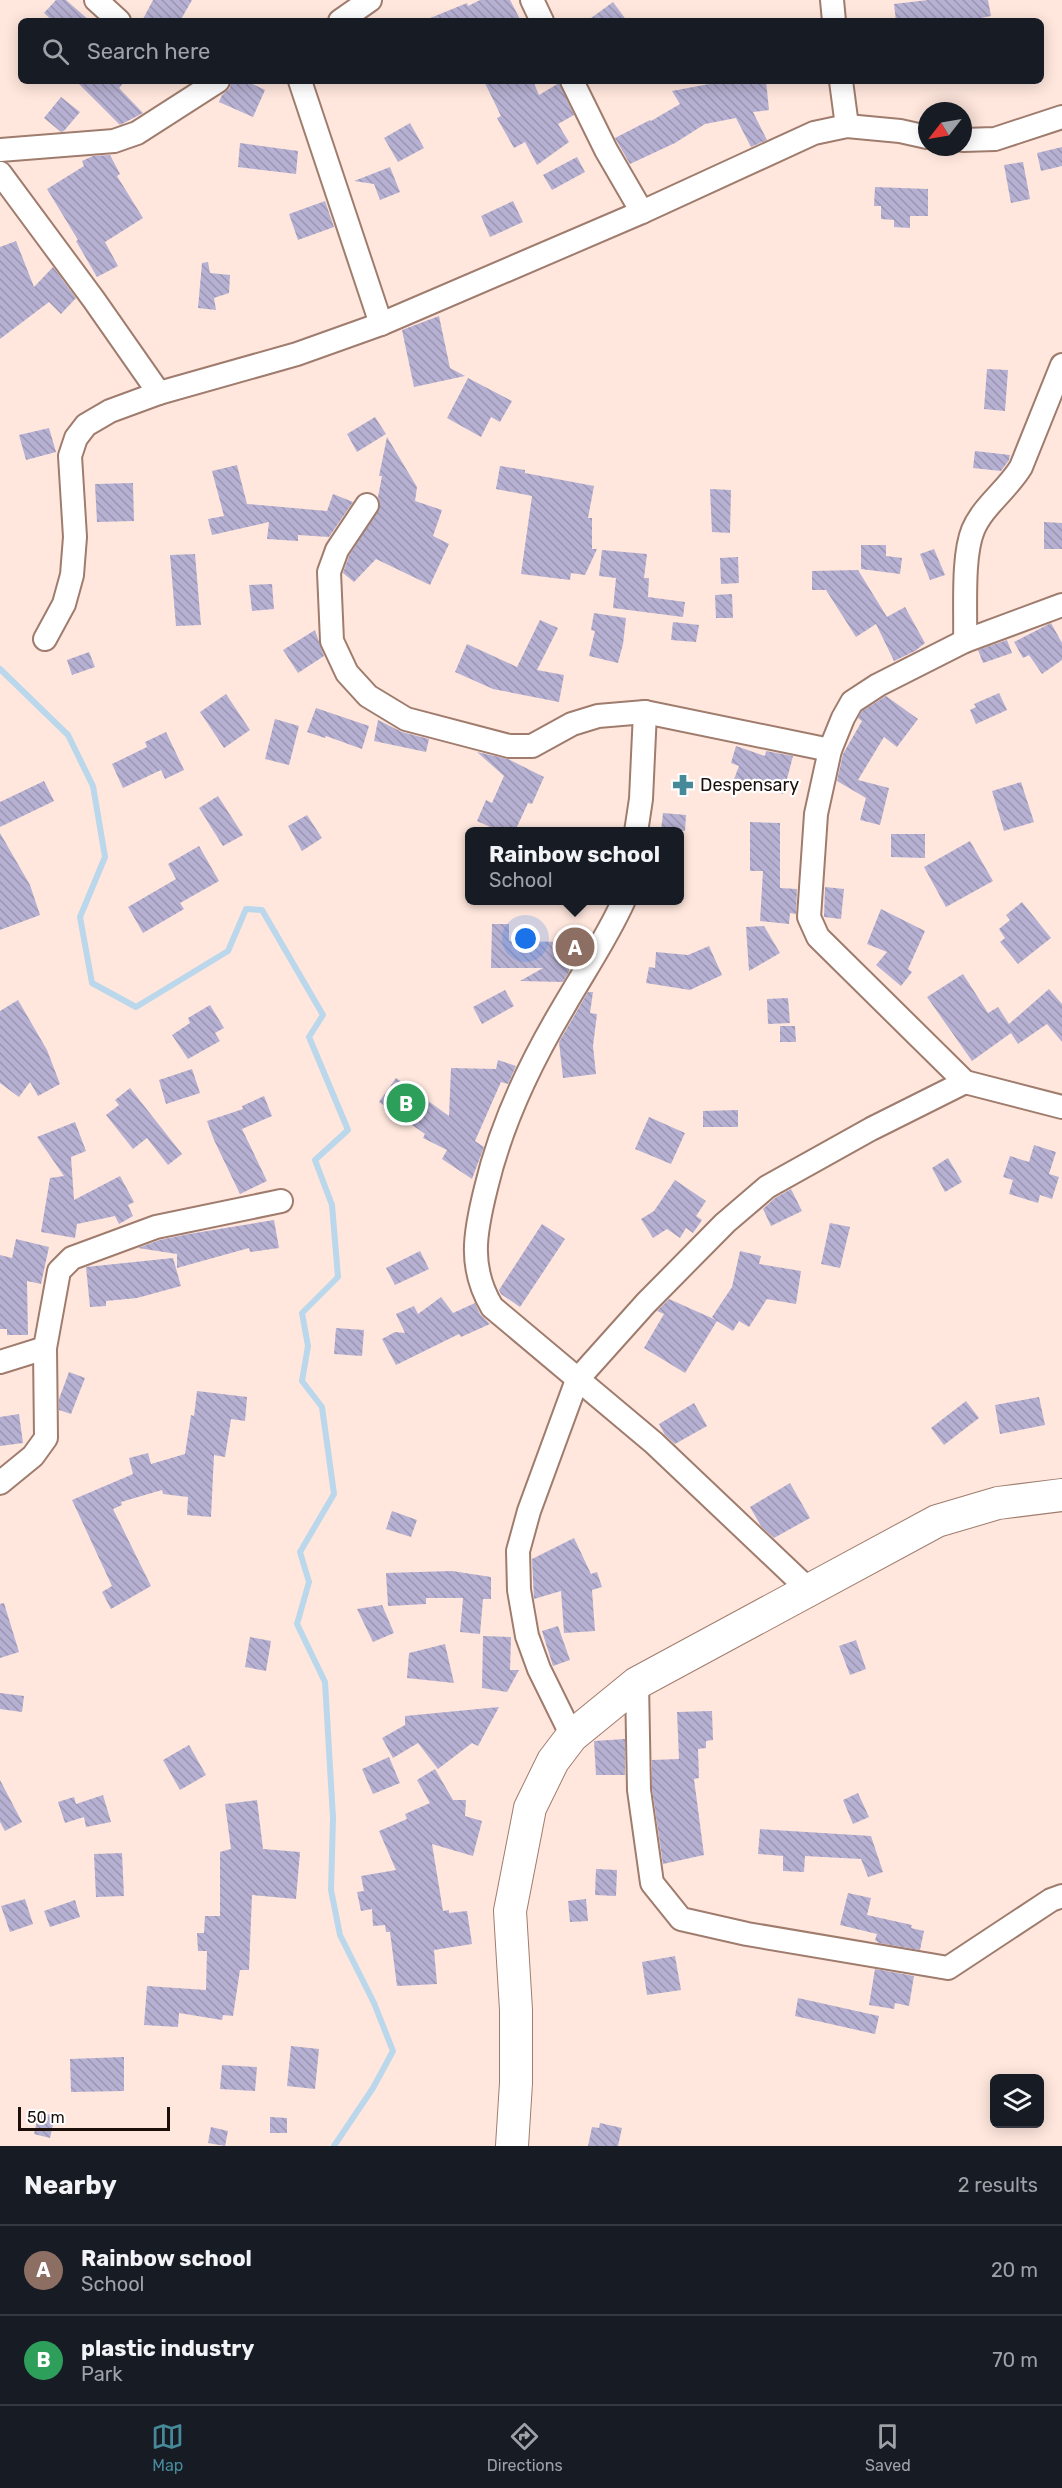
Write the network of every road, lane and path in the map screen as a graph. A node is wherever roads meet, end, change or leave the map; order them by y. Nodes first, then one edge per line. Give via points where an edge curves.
1 (96, 0) edge
2 (370, 0) edge
3 (532, 0) edge
4 (832, 0) edge
5 (116, 18) edge
6 (344, 18) edge
7 (541, 18) edge
8 (834, 18) edge
9 (301, 84) edge
10 (573, 84) edge
11 (841, 84) edge
12 (201, 85) edge
13 (1062, 117) edge
14 (847, 126) junction
15 (918, 135) edge
16 (972, 140) edge
17 (0, 150) edge
18 (0, 173) edge
19 (642, 212) junction
20 (381, 324) junction
21 (1062, 365) edge
22 (159, 393) junction
23 (367, 505) dead end
24 (1062, 604) edge
25 (45, 639) dead end
26 (965, 641) junction
27 (645, 712) junction
28 (830, 750) junction
29 (637, 827) edge
30 (621, 905) edge
31 (965, 1082) junction
32 (1062, 1107) edge
33 (280, 1201) dead end
34 (45, 1348) junction
35 (0, 1362) edge
36 (577, 1380) junction
37 (0, 1483) edge
38 (1062, 1495) edge
39 (809, 1590) junction
40 (637, 1683) junction
41 (572, 1736) junction
42 (1062, 1896) edge
43 (512, 2146) edge

1 - 5 street
2 - 6 street
3 - 7 street
4 - 8 street
9 - 20 street
10 - 19 street
11 - 14 street
12 - 17 street via 137,133 114,141
13 - 16 street via 995,139
14 - 15 street
14 - 19 street via 814,133 778,148
18 - 22 street
19 - 20 street
20 - 22 street via 297,354
21 - 26 street via 1021,467 973,530 966,571
22 - 25 street via 111,411 86,425 76,438 70,456 75,537 72,575 64,604
23 - 27 street via 337,550 329,572 329,603 332,641 347,673 368,696 406,718 508,746 532,746 572,724 598,716
24 - 26 street
26 - 28 street via 852,702
27 - 28 street
27 - 29 street
28 - 31 street via 816,814 809,916 818,936
30 - 36 street via 523,1079 494,1156 477,1221 475,1259 481,1288 492,1307
31 - 32 street
31 - 36 street via 767,1187 654,1295
33 - 34 street via 156,1227 72,1258 59,1271
34 - 35 street
34 - 37 street via 46,1438 33,1456
36 - 39 street via 654,1443
36 - 41 street via 518,1551 519,1590 527,1636 538,1669
38 - 39 street via 998,1503 937,1521
39 - 40 street
40 - 41 street
40 - 42 street via 639,1790 652,1882 681,1919 948,1968
41 - 43 street via 553,1761 530,1808 510,1911 516,2010

